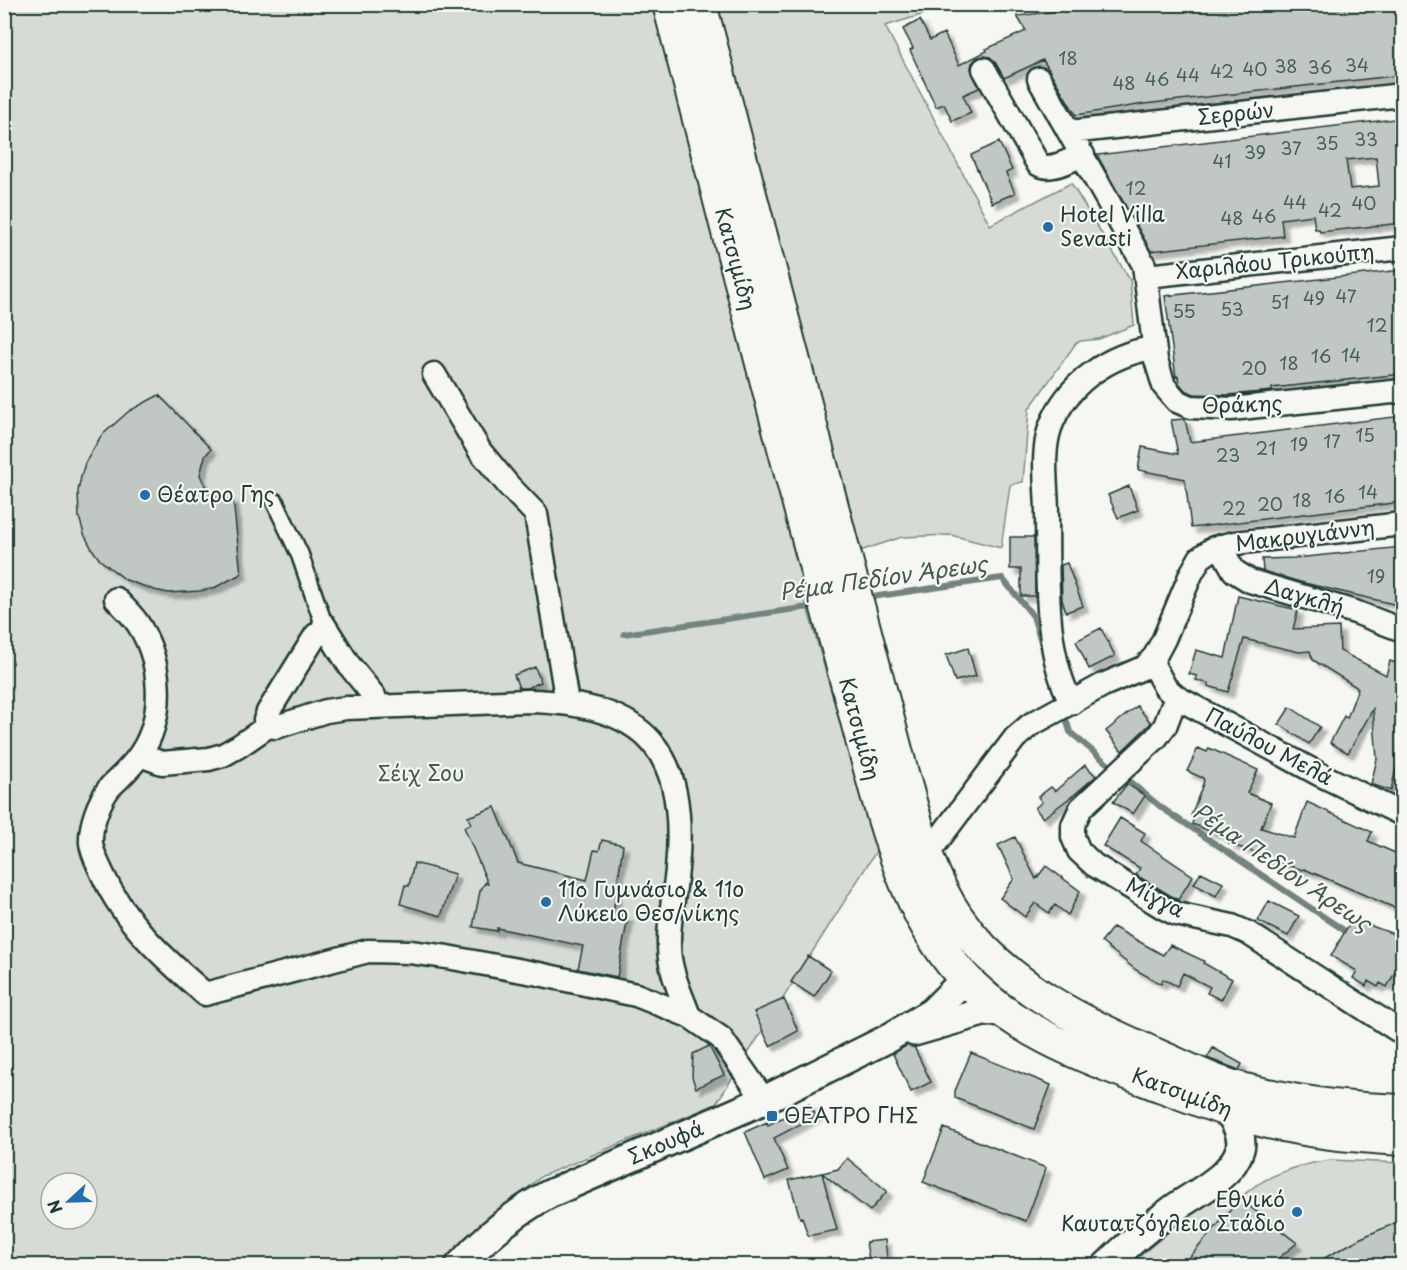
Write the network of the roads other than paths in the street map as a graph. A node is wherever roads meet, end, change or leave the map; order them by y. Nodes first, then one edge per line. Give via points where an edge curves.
1 (669, 4) edge
2 (700, 4) edge
3 (984, 69) dead end
4 (1039, 79) dead end
5 (1402, 96) edge
6 (1070, 132) junction
7 (1083, 155) junction
8 (1402, 248) edge
9 (1147, 276) junction
10 (1154, 348) junction
11 (434, 374) dead end
12 (1402, 391) edge
13 (275, 502) dead end
14 (1402, 524) edge
15 (1214, 548) junction
16 (116, 599) dead end
17 (843, 609) junction
18 (324, 625) junction
19 (1402, 630) edge
20 (1151, 662) junction
21 (1176, 697) junction
22 (567, 703) junction
23 (377, 706) junction
24 (1065, 707) junction
25 (267, 726) junction
26 (140, 755) junction
27 (1402, 814) edge
28 (927, 855) junction
29 (985, 950) junction
30 (965, 979) junction
31 (1003, 1011) junction
32 (689, 1016) junction
33 (1402, 1033) edge
34 (887, 1039) junction
35 (764, 1100) junction
36 (1228, 1110) junction
37 (1402, 1111) edge
38 (1402, 1139) edge
39 (459, 1266) edge
40 (1106, 1266) edge

1 - 17 main road, Κατσιμίδη via 818,575
2 - 17 main road, Κατσιμίδη via 849,575
3 - 7 street via 1038,164 1052,166
4 - 6 street, Θράκης
5 - 6 street, Σερρών
6 - 7 street, Θράκης
7 - 9 street, Θράκης
8 - 9 street, Χαριλάου Τρικούπη
9 - 10 street, Θράκης
10 - 12 street, Θράκης via 1164,386 1177,401 1191,407 1244,408
10 - 24 street via 1115,360 1084,380 1063,404 1049,431 1048,603
11 - 22 street via 480,451 536,514
13 - 18 street via 300,555
14 - 15 street, Μακρυγιάννη
15 - 19 street, Δαγκλή via 1234,571 1250,581
15 - 20 street via 1196,564
16 - 26 street via 140,627 156,671 156,710
17 - 28 main road, Κατσιμίδη via 899,763
17 - 30 main road, Κατσιμίδη via 880,807 895,854 931,934
18 - 23 street
18 - 25 street via 268,712
20 - 21 street, Παύλου Μελά
20 - 24 street
21 - 27 street, Παύλου Μελά
21 - 33 street, Μίγγα via 1161,732 1082,808 1072,834 1082,855 1171,912 1248,933
22 - 23 street
22 - 32 street via 603,712 635,726 655,745 668,768 679,825 669,955
23 - 25 street via 333,710 276,728
24 - 28 street via 1014,738
25 - 26 street via 223,755 208,759 162,763
26 - 32 street via 109,789 96,814 91,844 106,883 122,909 142,935 205,994 368,951 410,952 607,987 636,994
28 - 29 main road, Κατσιμίδη via 951,907
29 - 30 main road
29 - 37 main road, Κατσιμίδη via 1020,982 1060,1009 1217,1081 1304,1101
30 - 31 main road, Κατσιμίδη
30 - 34 street, Σκουφά via 933,1011
31 - 34 street, Σκουφά via 983,1012
31 - 36 main road, Κατσιμίδη via 1079,1053
32 - 35 street via 721,1038
34 - 35 street, Σκουφά
35 - 39 street, Σκουφά via 540,1199 505,1220
36 - 38 main road, Κατσιμίδη via 1306,1130
36 - 40 street via 1240,1137 1234,1161

